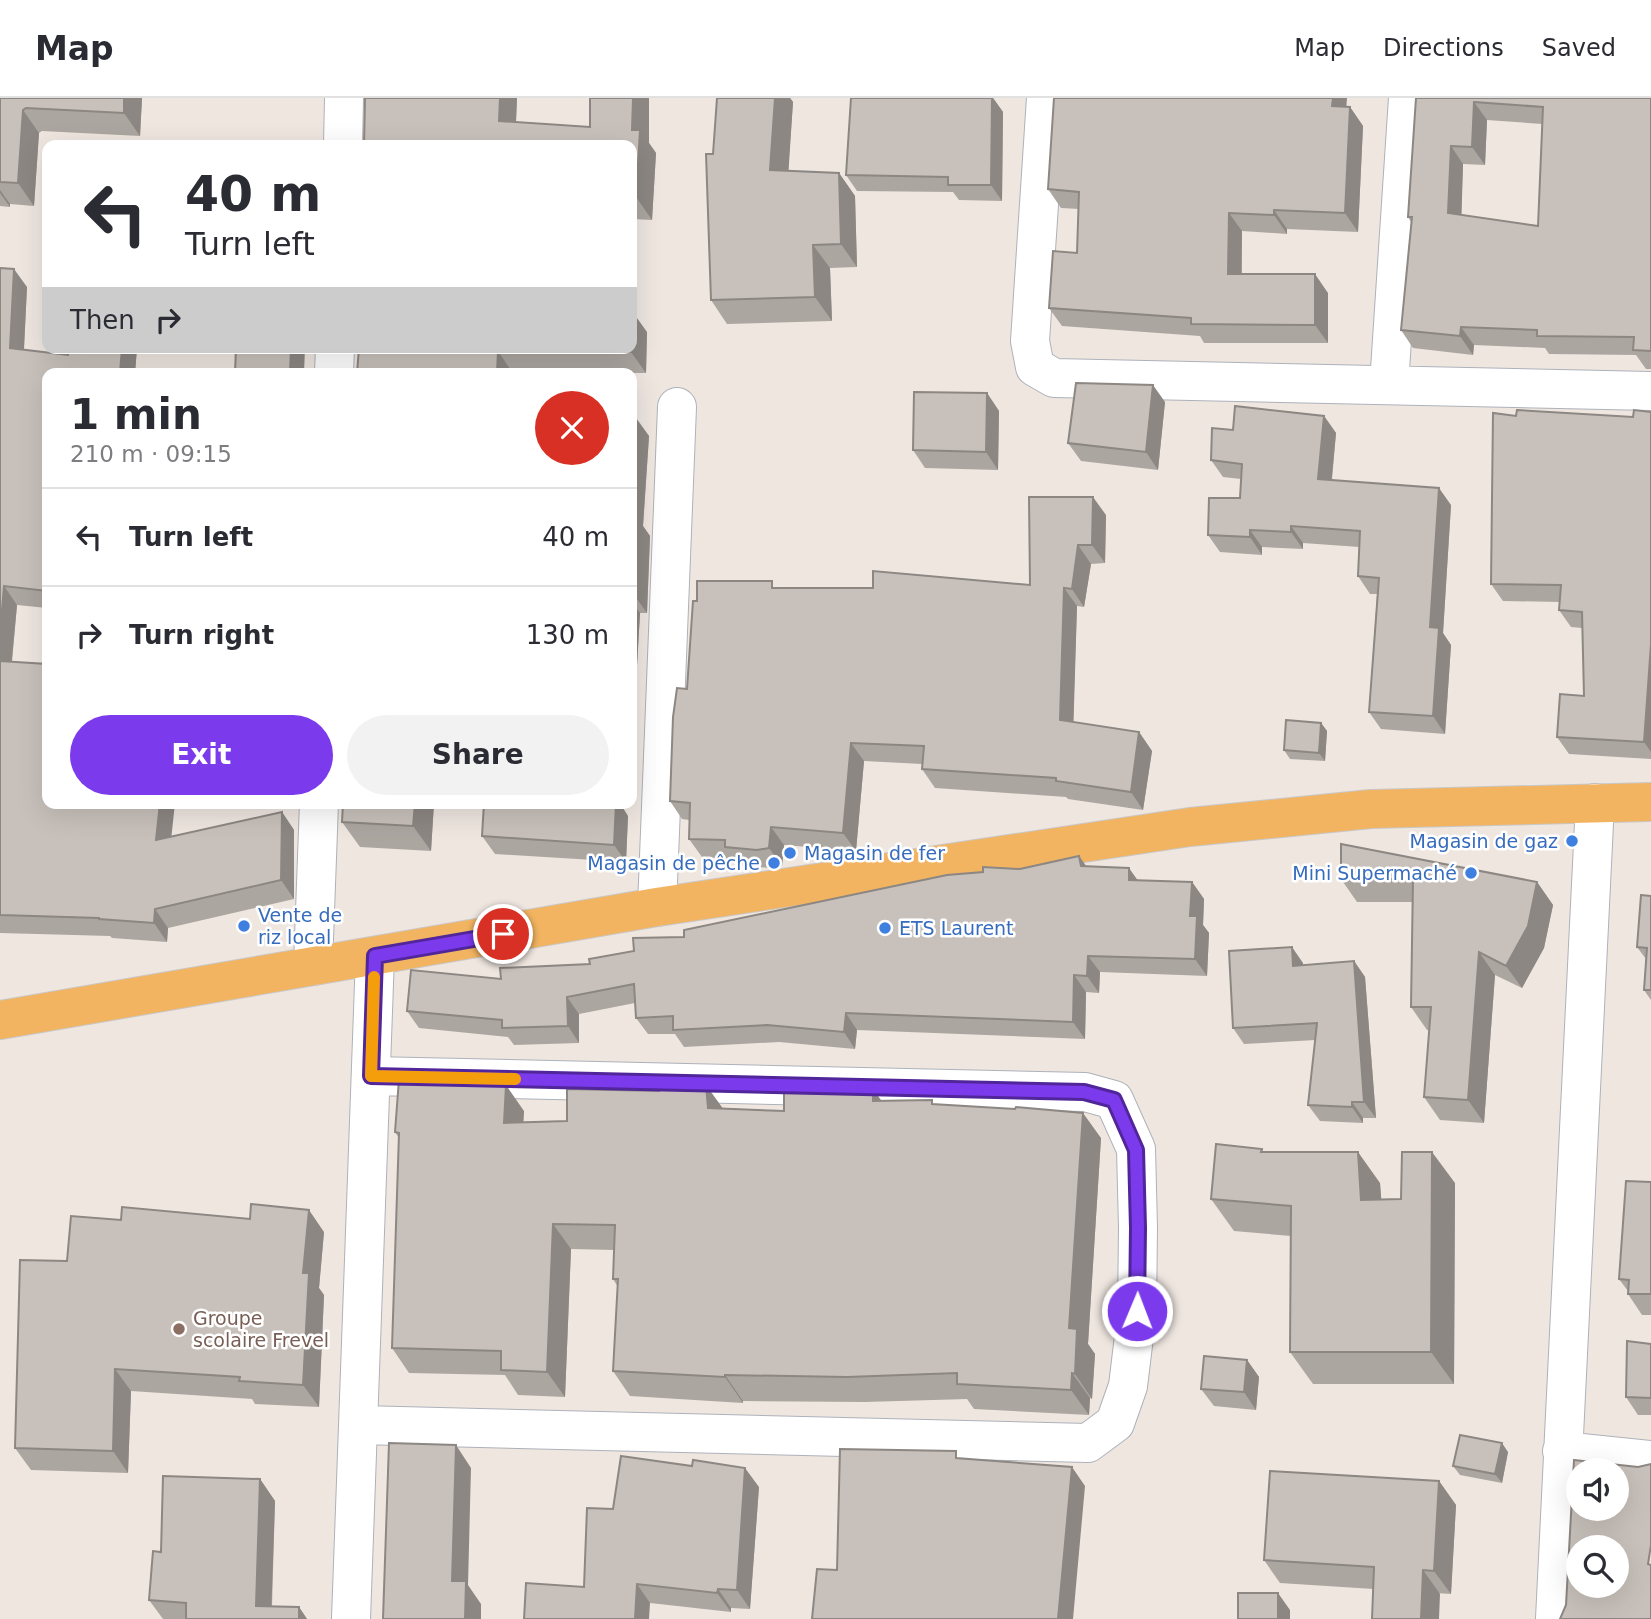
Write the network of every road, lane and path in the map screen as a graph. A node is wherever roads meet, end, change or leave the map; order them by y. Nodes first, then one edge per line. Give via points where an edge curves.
1 (344, 98) edge
2 (1046, 98) edge
3 (1408, 98) edge
4 (343, 140) edge
5 (1389, 385) junction
6 (1651, 391) edge
7 (677, 407) dead end
8 (1651, 802) edge
9 (1595, 803) junction
10 (319, 809) edge
11 (657, 907) junction
12 (375, 956) junction
13 (313, 966) junction
14 (0, 1020) edge
15 (371, 1076) junction
16 (359, 1425) junction
17 (1562, 1451) junction
18 (1651, 1460) edge
19 (351, 1619) edge
20 (1555, 1619) edge

1 - 4 street
2 - 5 street via 1030,341 1035,367 1054,378
3 - 5 street
5 - 6 street
7 - 11 street
8 - 9 main road
9 - 11 main road via 1371,809 1269,817
9 - 17 street
10 - 13 street
11 - 12 main road
12 - 13 main road
12 - 15 street
13 - 14 main road
15 - 16 street
15 - 16 street via 1084,1092 1114,1100 1136,1150 1137,1311 1128,1386 1115,1423 1088,1443
16 - 19 street
17 - 18 street
17 - 20 street

